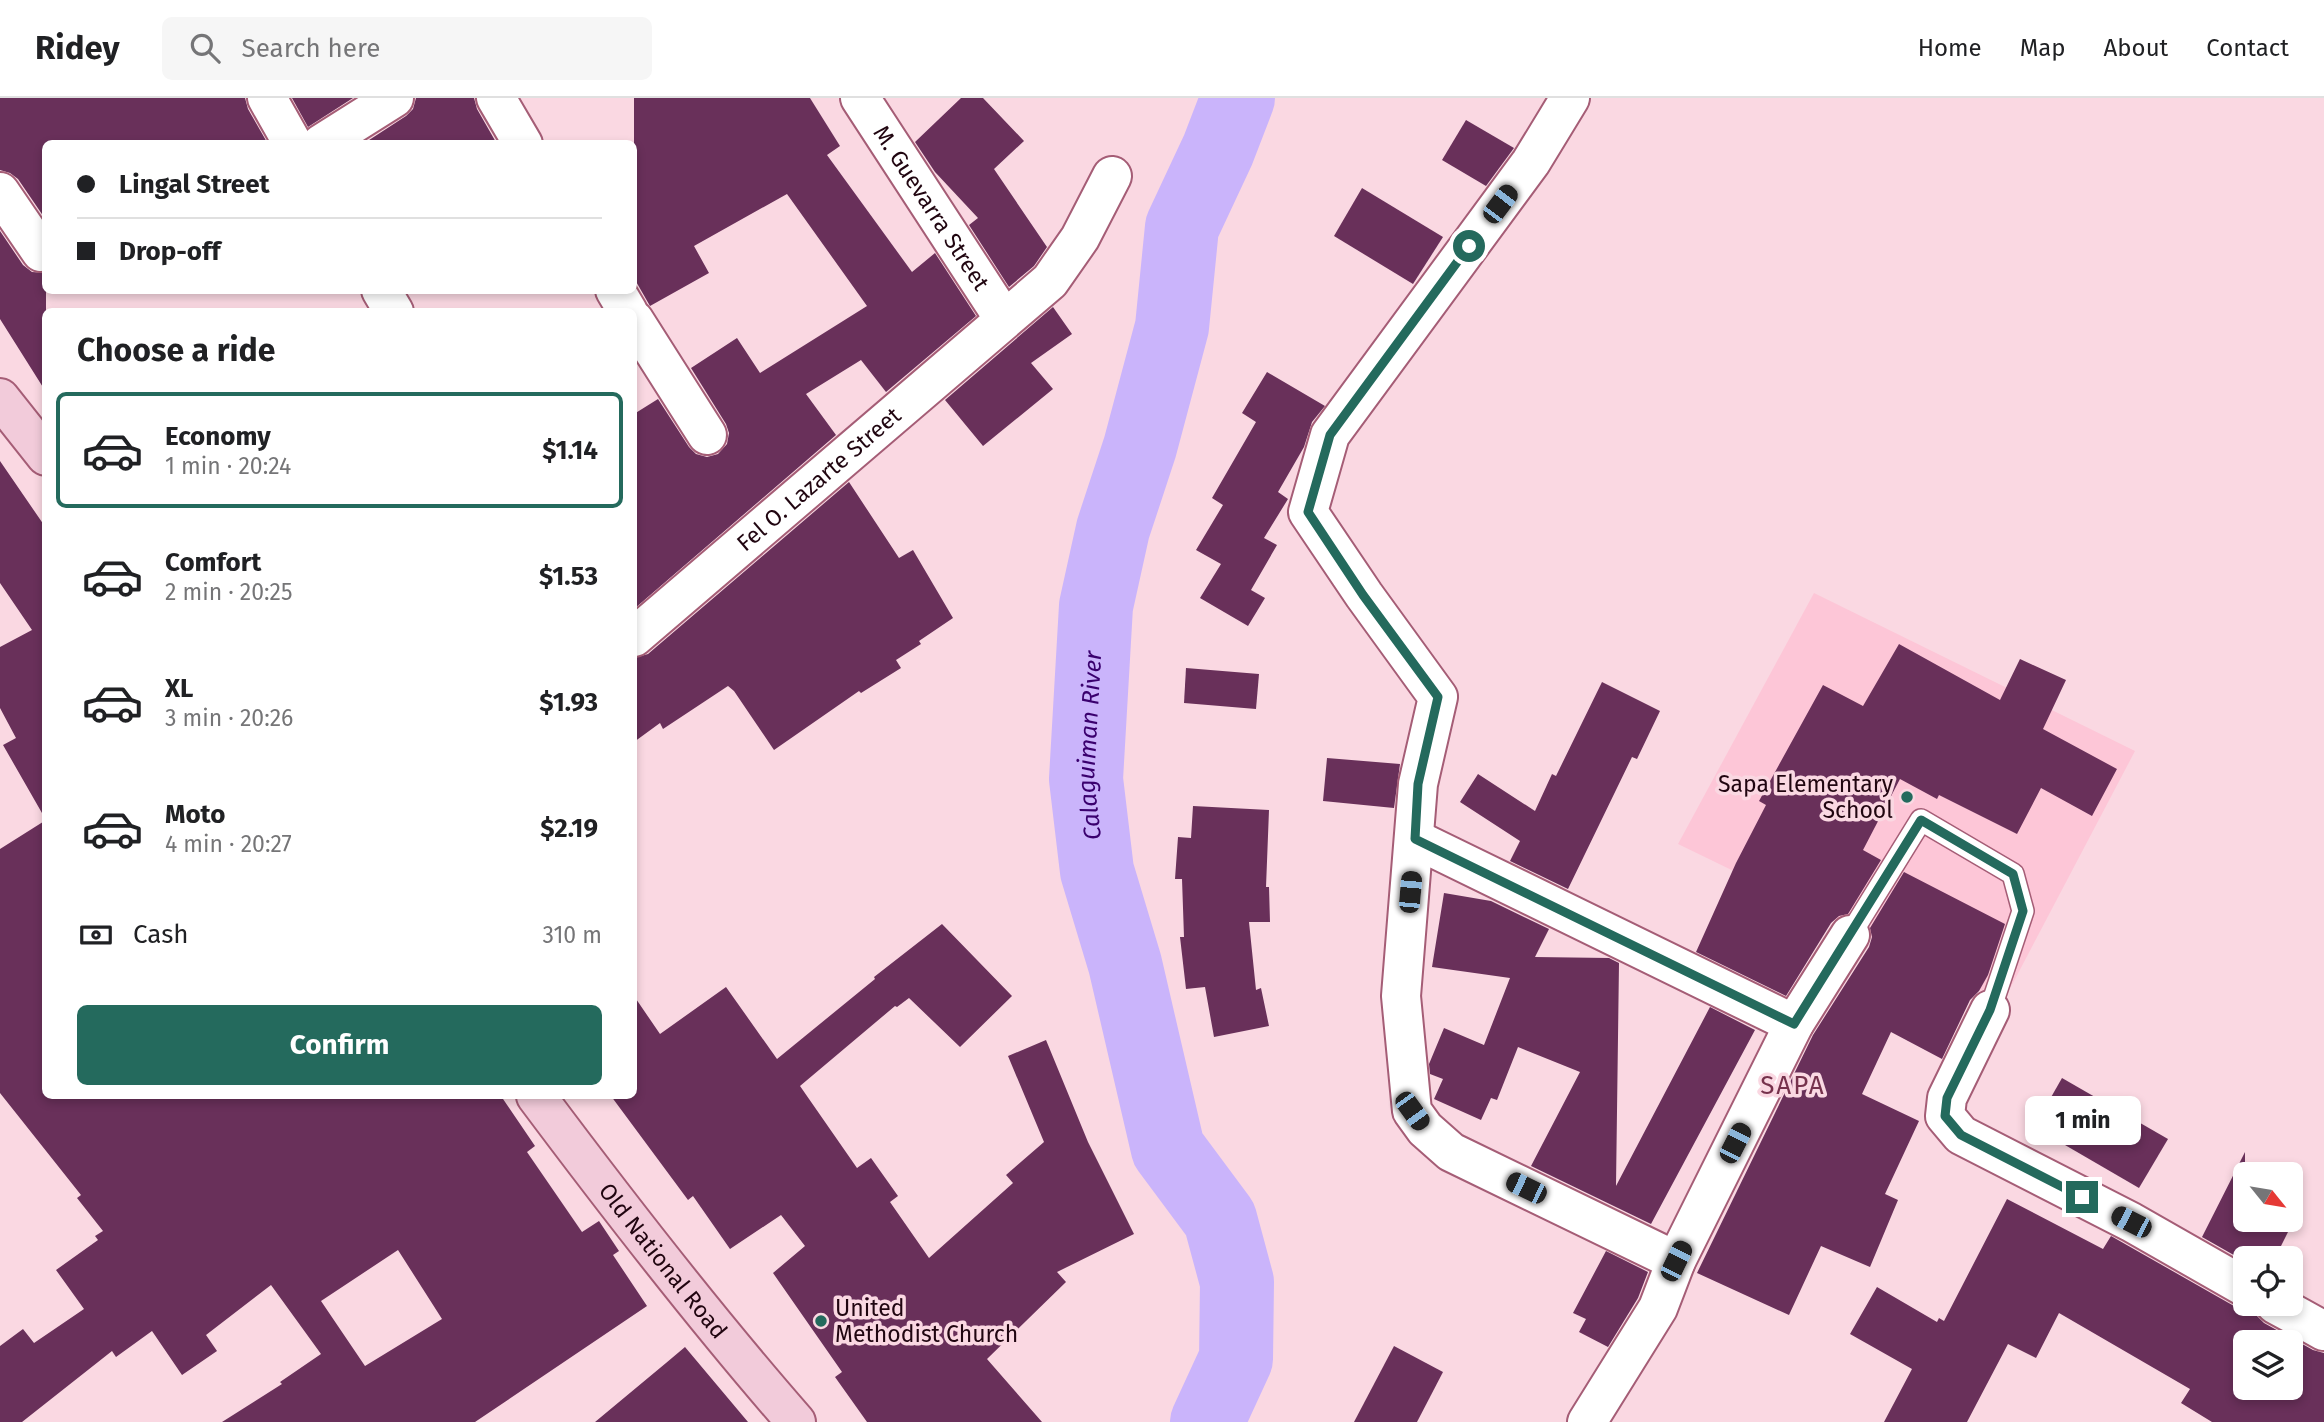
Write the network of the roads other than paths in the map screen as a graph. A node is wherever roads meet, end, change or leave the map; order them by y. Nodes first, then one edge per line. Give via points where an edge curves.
1 (267, 98) edge
2 (394, 98) edge
3 (496, 98) edge
4 (860, 98) edge
5 (1570, 98) edge
6 (291, 140) edge
7 (327, 140) edge
8 (521, 140) edge
9 (1112, 176) dead end
10 (0, 192) edge
11 (41, 252) dead end
12 (1004, 319) junction
13 (637, 325) edge
14 (0, 398) edge
15 (707, 435) dead end
16 (42, 451) edge
17 (637, 634) edge
18 (1415, 839) junction
19 (1850, 935) joint
20 (1990, 1010) joint
21 (1794, 1024) junction
22 (538, 1099) edge
23 (1676, 1261) junction
24 (2233, 1280) edge
25 (2297, 1316) edge
26 (2324, 1331) edge
27 (796, 1422) edge
28 (1587, 1422) edge

1 - 6 street
2 - 7 street
3 - 8 street
4 - 12 street, M. Guevarra Street
5 - 18 street via 1531,162 1330,435 1308,512 1438,697 1418,784
9 - 12 street, Fel O. Lazarte Street via 1080,239 1050,281
10 - 11 street
12 - 17 street, Fel O. Lazarte Street
13 - 15 street
14 - 16 main road
18 - 21 street
18 - 23 street via 1401,996 1412,1111 1451,1152
19 - 20 lane via 1921,820 2013,874 2023,911
19 - 21 street
20 - 24 street via 1947,1098 1945,1116 1961,1135
21 - 23 street
22 - 27 main road, Old National Road via 627,1217
23 - 28 street via 1658,1308
25 - 26 street

